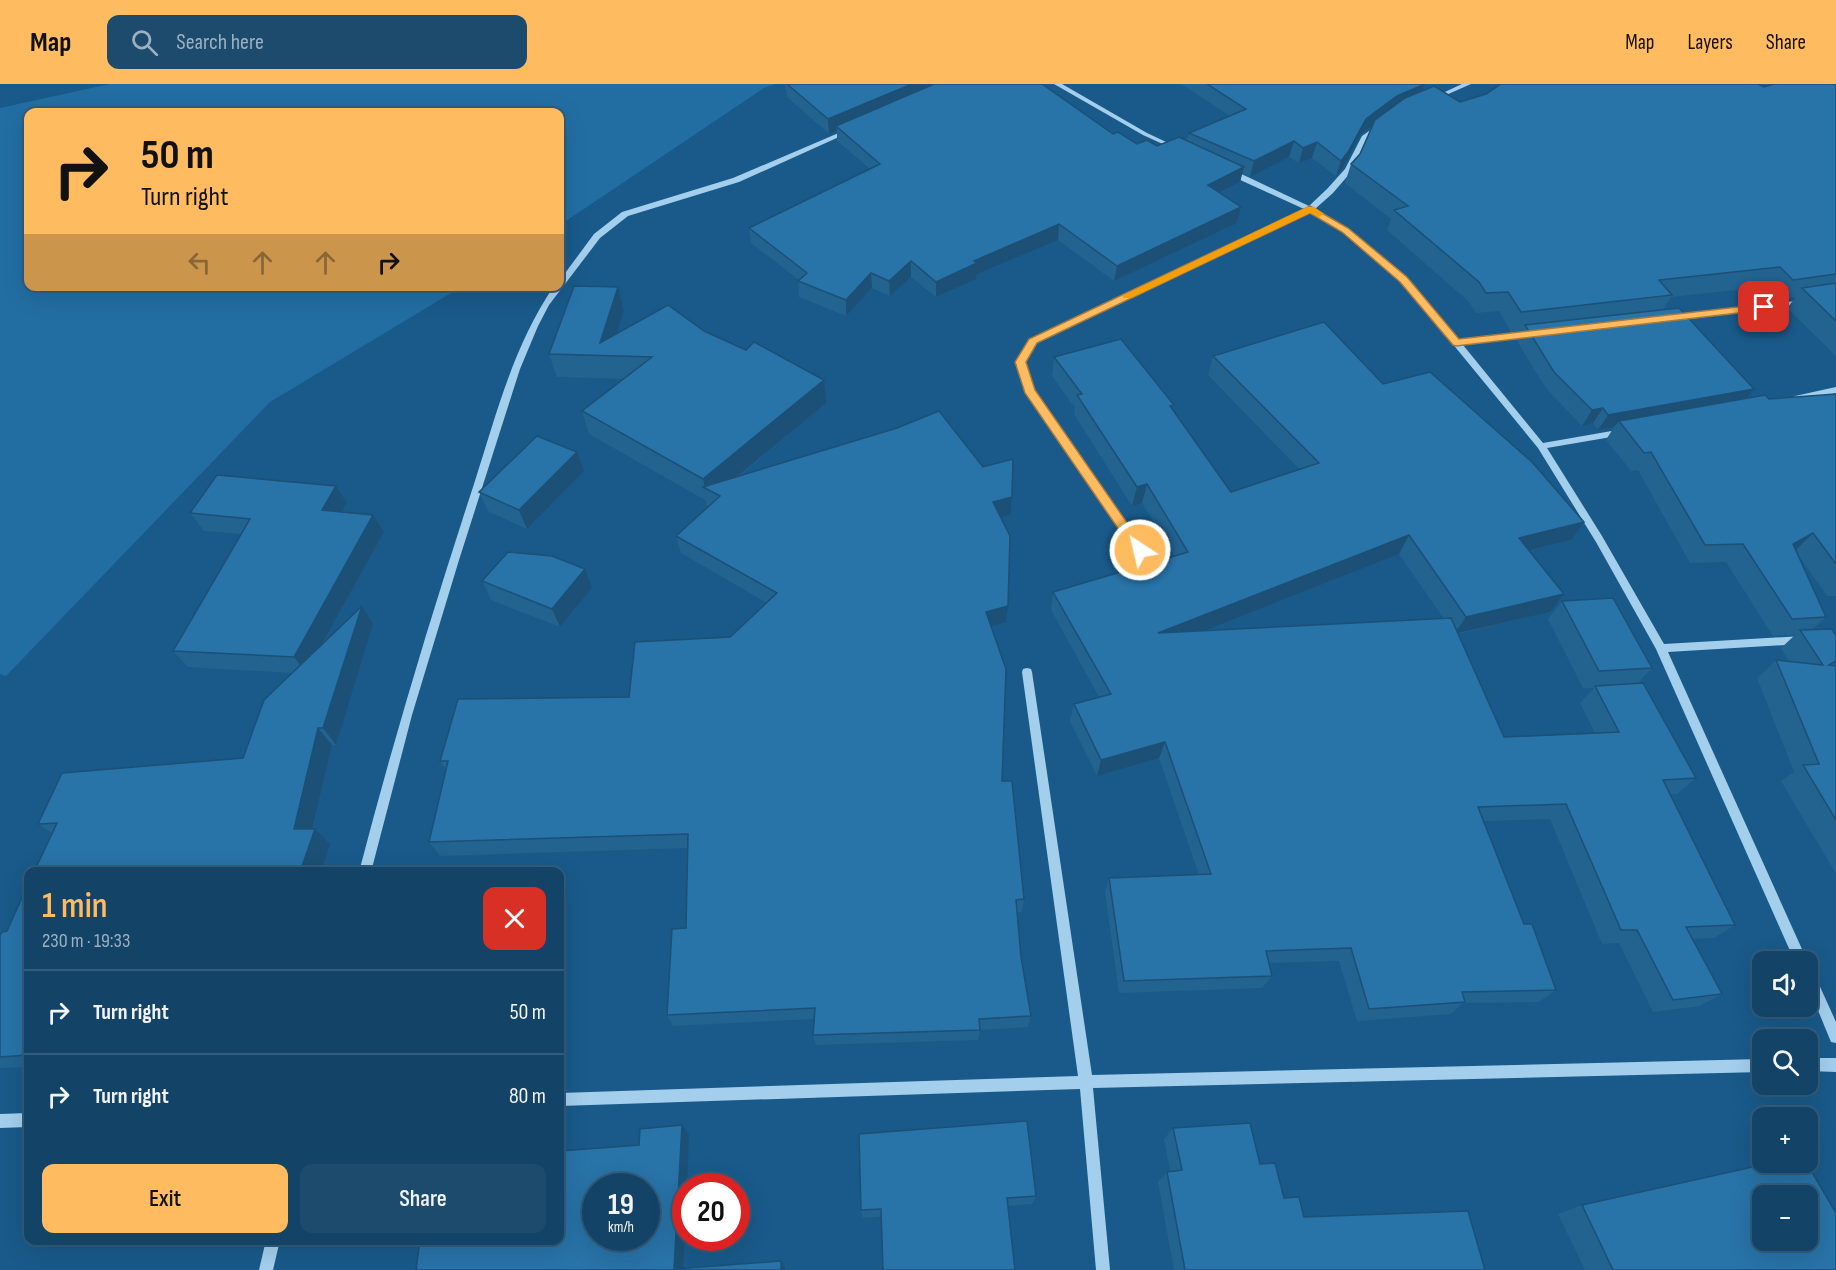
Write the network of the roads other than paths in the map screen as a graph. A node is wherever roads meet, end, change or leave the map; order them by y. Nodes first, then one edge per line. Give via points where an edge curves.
1 (1057, 84) edge
2 (1468, 84) edge
3 (1423, 103) edge
4 (1387, 120) edge
5 (857, 128) edge
6 (1187, 153) edge
7 (1218, 167) edge
8 (1310, 209) junction
9 (564, 279) edge
10 (556, 291) edge
11 (1818, 300) edge
12 (1665, 319) edge
13 (1549, 332) edge
14 (1456, 343) junction
15 (1836, 390) edge
16 (1784, 401) edge
17 (1628, 431) edge
18 (1541, 446) junction
19 (1140, 550) dead end
20 (1813, 640) edge
21 (1661, 648) junction
22 (1027, 672) dead end
23 (366, 867) edge
24 (1797, 951) edge
25 (1818, 996) edge
26 (1836, 1037) edge
27 (1818, 1065) edge
28 (1836, 1065) edge
29 (1752, 1066) edge
30 (1086, 1082) junction
31 (564, 1100) edge
32 (24, 1120) edge
33 (0, 1122) edge
34 (272, 1245) edge
35 (266, 1270) edge
36 (1103, 1270) edge

1 - 6 street
2 - 3 street
4 - 8 street via 1364,137 1348,170
5 - 9 street via 736,180 625,214 597,236
7 - 8 street
8 - 14 street via 1345,230 1404,279
8 - 19 street via 1033,341 1021,362 1029,390
10 - 23 street via 522,349 389,776
11 - 12 street
13 - 14 street
14 - 18 street
15 - 16 street
17 - 18 street
18 - 21 street
20 - 21 street
21 - 24 street
22 - 30 street
25 - 26 street
27 - 28 street
29 - 30 street
30 - 31 street
30 - 36 street
32 - 33 street
34 - 35 street

